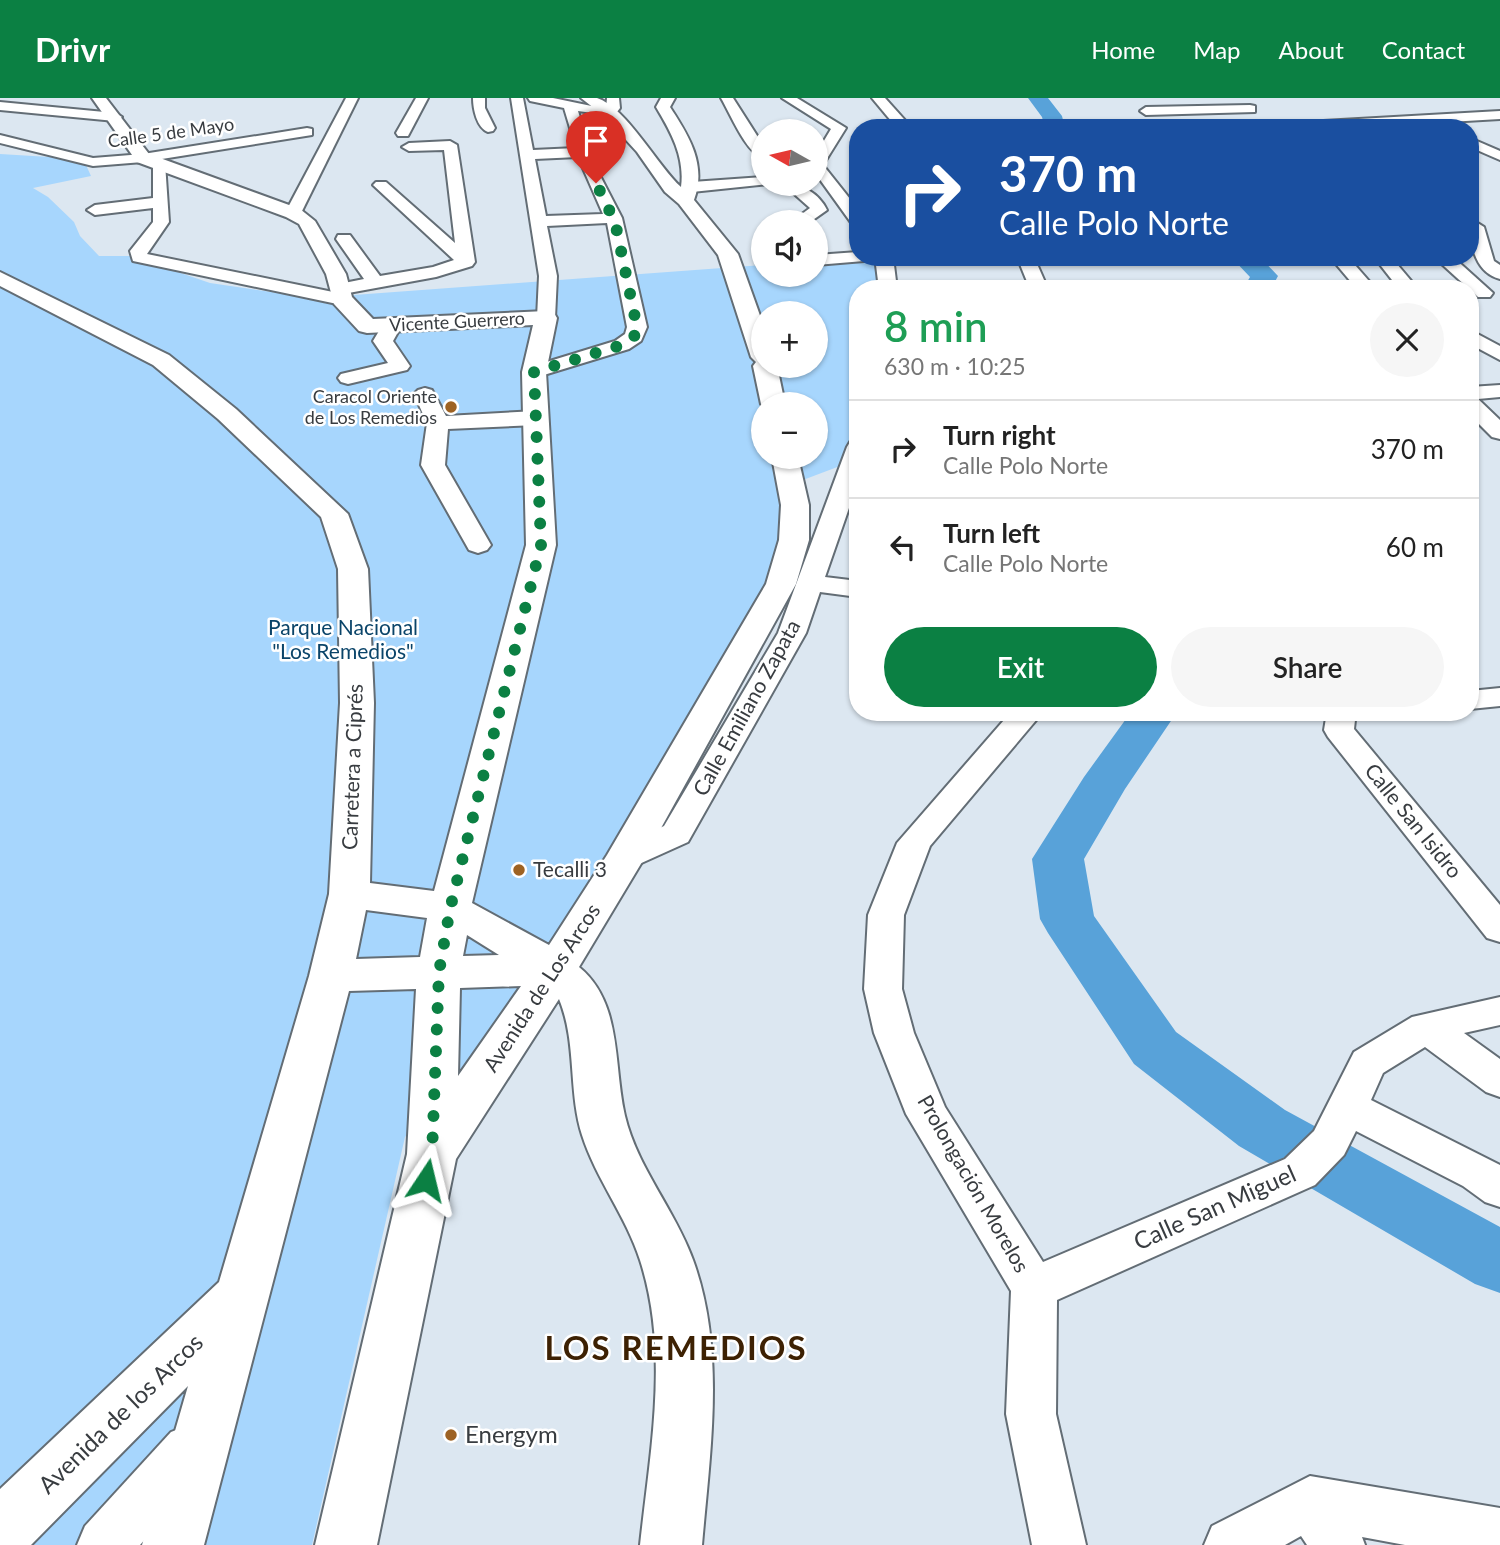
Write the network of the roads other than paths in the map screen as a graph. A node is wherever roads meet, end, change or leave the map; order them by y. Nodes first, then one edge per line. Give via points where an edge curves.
1 (99, 98) edge
2 (352, 98) edge
3 (422, 98) edge
4 (479, 98) edge
5 (517, 98) edge
6 (534, 98) edge
7 (588, 98) edge
8 (668, 98) edge
9 (878, 98) edge
10 (1137, 98) edge
11 (786, 101) edge
12 (733, 102) edge
13 (1246, 103) edge
14 (611, 105) edge
15 (0, 106) edge
16 (570, 106) junction
17 (1392, 107) dead end
18 (1146, 111) junction
19 (1500, 115) edge
20 (115, 117) junction
21 (897, 119) edge
22 (1158, 119) edge
23 (1273, 119) edge
24 (1421, 119) joint
25 (488, 128) dead end
26 (307, 132) dead end
27 (751, 133) edge
28 (0, 139) edge
29 (828, 142) edge
30 (831, 142) junction
31 (1479, 146) edge
32 (585, 152) junction
33 (528, 155) junction
34 (1500, 156) edge
35 (152, 162) junction
36 (1500, 162) edge
37 (1480, 163) dead end
38 (751, 183) edge
39 (381, 185) dead end
40 (828, 187) edge
41 (832, 188) junction
42 (689, 193) junction
43 (806, 196) edge
44 (161, 202) junction
45 (95, 210) dead end
46 (819, 210) edge
47 (849, 210) edge
48 (293, 213) junction
49 (614, 218) junction
50 (539, 221) junction
51 (1484, 229) edge
52 (344, 239) dead end
53 (849, 258) edge
54 (828, 259) edge
55 (466, 262) junction
56 (1479, 262) edge
57 (1346, 266) edge
58 (1390, 266) edge
59 (1452, 266) edge
60 (0, 278) edge
61 (1359, 280) edge
62 (1401, 280) edge
63 (1469, 280) edge
64 (374, 281) junction
65 (341, 294) junction
66 (546, 318) junction
67 (751, 322) edge
68 (392, 326) junction
69 (1479, 341) edge
70 (1500, 354) edge
71 (534, 372) junction
72 (348, 378) dead end
73 (1500, 391) edge
74 (1479, 392) edge
75 (425, 394) dead end
76 (1479, 412) edge
77 (536, 418) junction
78 (438, 423) junction
79 (1500, 432) edge
80 (849, 453) edge
81 (788, 469) edge
82 (849, 472) edge
83 (794, 540) junction
84 (478, 545) dead end
85 (811, 583) junction
86 (849, 588) edge
87 (1500, 698) edge
88 (1479, 699) edge
89 (1019, 721) edge
90 (1340, 721) edge
91 (625, 857) junction
92 (349, 894) junction
93 (450, 909) junction
94 (1500, 929) edge
95 (556, 969) junction
96 (439, 972) junction
97 (331, 976) junction
98 (1500, 1011) edge
99 (1426, 1027) junction
100 (1500, 1081) edge
101 (1325, 1140) junction
102 (432, 1154) junction
103 (1500, 1189) edge
104 (1034, 1288) junction
105 (242, 1295) junction
106 (202, 1436) junction
107 (1310, 1502) junction
108 (0, 1532) edge
109 (1500, 1535) edge
110 (104, 1545) edge
111 (173, 1545) edge
112 (345, 1545) edge
113 (671, 1545) edge
114 (1059, 1545) edge
115 (1231, 1545) edge
116 (1338, 1545) edge

1 - 20 main road
2 - 48 street
3 - 55 street via 405,140 408,160 451,159
4 - 25 street
5 - 33 street
6 - 16 street
7 - 14 main road
8 - 42 main road via 663,107 687,147
9 - 21 street
10 - 18 street
11 - 30 street via 843,130
12 - 27 street
13 - 18 street
13 - 23 street
14 - 16 street
14 - 42 main road via 671,188
15 - 20 street
16 - 32 street
17 - 24 street
18 - 22 street
19 - 24 street
20 - 35 main road
26 - 35 street, Calle 5 de Mayo
28 - 35 street, Calle 5 de Mayo via 93,162
29 - 30 street
30 - 41 street via 816,165
31 - 34 street
32 - 33 street
32 - 49 street
33 - 50 street
35 - 44 street
35 - 48 main road
36 - 37 street
38 - 42 street
39 - 55 street
40 - 41 street
41 - 47 street
42 - 67 main road via 728,254
43 - 46 street
44 - 45 street
44 - 65 street via 161,222 138,251 139,257
48 - 65 main road via 306,221 336,274
49 - 50 street
49 - 71 street via 637,327 634,337 622,345
50 - 66 street via 548,276
51 - 56 street
52 - 64 street
53 - 54 street
55 - 64 street via 446,271
57 - 61 street
58 - 62 street
59 - 63 street
60 - 92 main road, Carretera a Ciprés via 161,360 227,414 334,514 353,569 357,703
64 - 65 street
65 - 68 main road, Vicente Guerrero via 367,326
66 - 68 main road, Vicente Guerrero
66 - 71 main road
68 - 72 street via 383,341 400,366
69 - 70 street
71 - 77 main road
73 - 74 street
75 - 78 street
76 - 79 street
77 - 78 street
77 - 93 main road via 541,545
78 - 84 street via 433,465
80 - 83 street, Calle Emiliano Zapata via 834,464
81 - 83 main road, Avenida de Los Arcos via 795,505
82 - 85 street, Calle Emiliano Zapata
83 - 91 main road, Avenida de Los Arcos via 781,584
85 - 86 street
85 - 91 street, Calle Emiliano Zapata via 792,633 676,834
87 - 88 street
89 - 104 street, Prolongación Morelos via 914,844 887,915 883,989 894,1033 927,1114
90 - 94 street, Calle San Isidro via 1339,730
91 - 95 main road, Avenida de Los Arcos
92 - 93 main road
92 - 97 main road, Carretera a Ciprés
93 - 95 main road
93 - 96 main road
95 - 96 main road
95 - 102 main road, Avenida de Los Arcos
95 - 113 main road via 575,988 587,1017 601,1116 666,1260 681,1327 683,1396
96 - 97 main road
96 - 102 main road
97 - 105 main road, Carretera a Ciprés
98 - 99 street
99 - 100 street
99 - 101 street via 1368,1063
101 - 103 street via 1478,1173
101 - 104 street, Calle San Miguel
102 - 112 main road, Avenida de Los Arcos
104 - 114 street via 1031,1414
105 - 106 main road, Avenida de Los Arcos
105 - 108 main road, Avenida de los Arcos
106 - 110 street
106 - 111 main road, Avenida de Los Arcos
107 - 109 street
107 - 115 street
107 - 116 street

